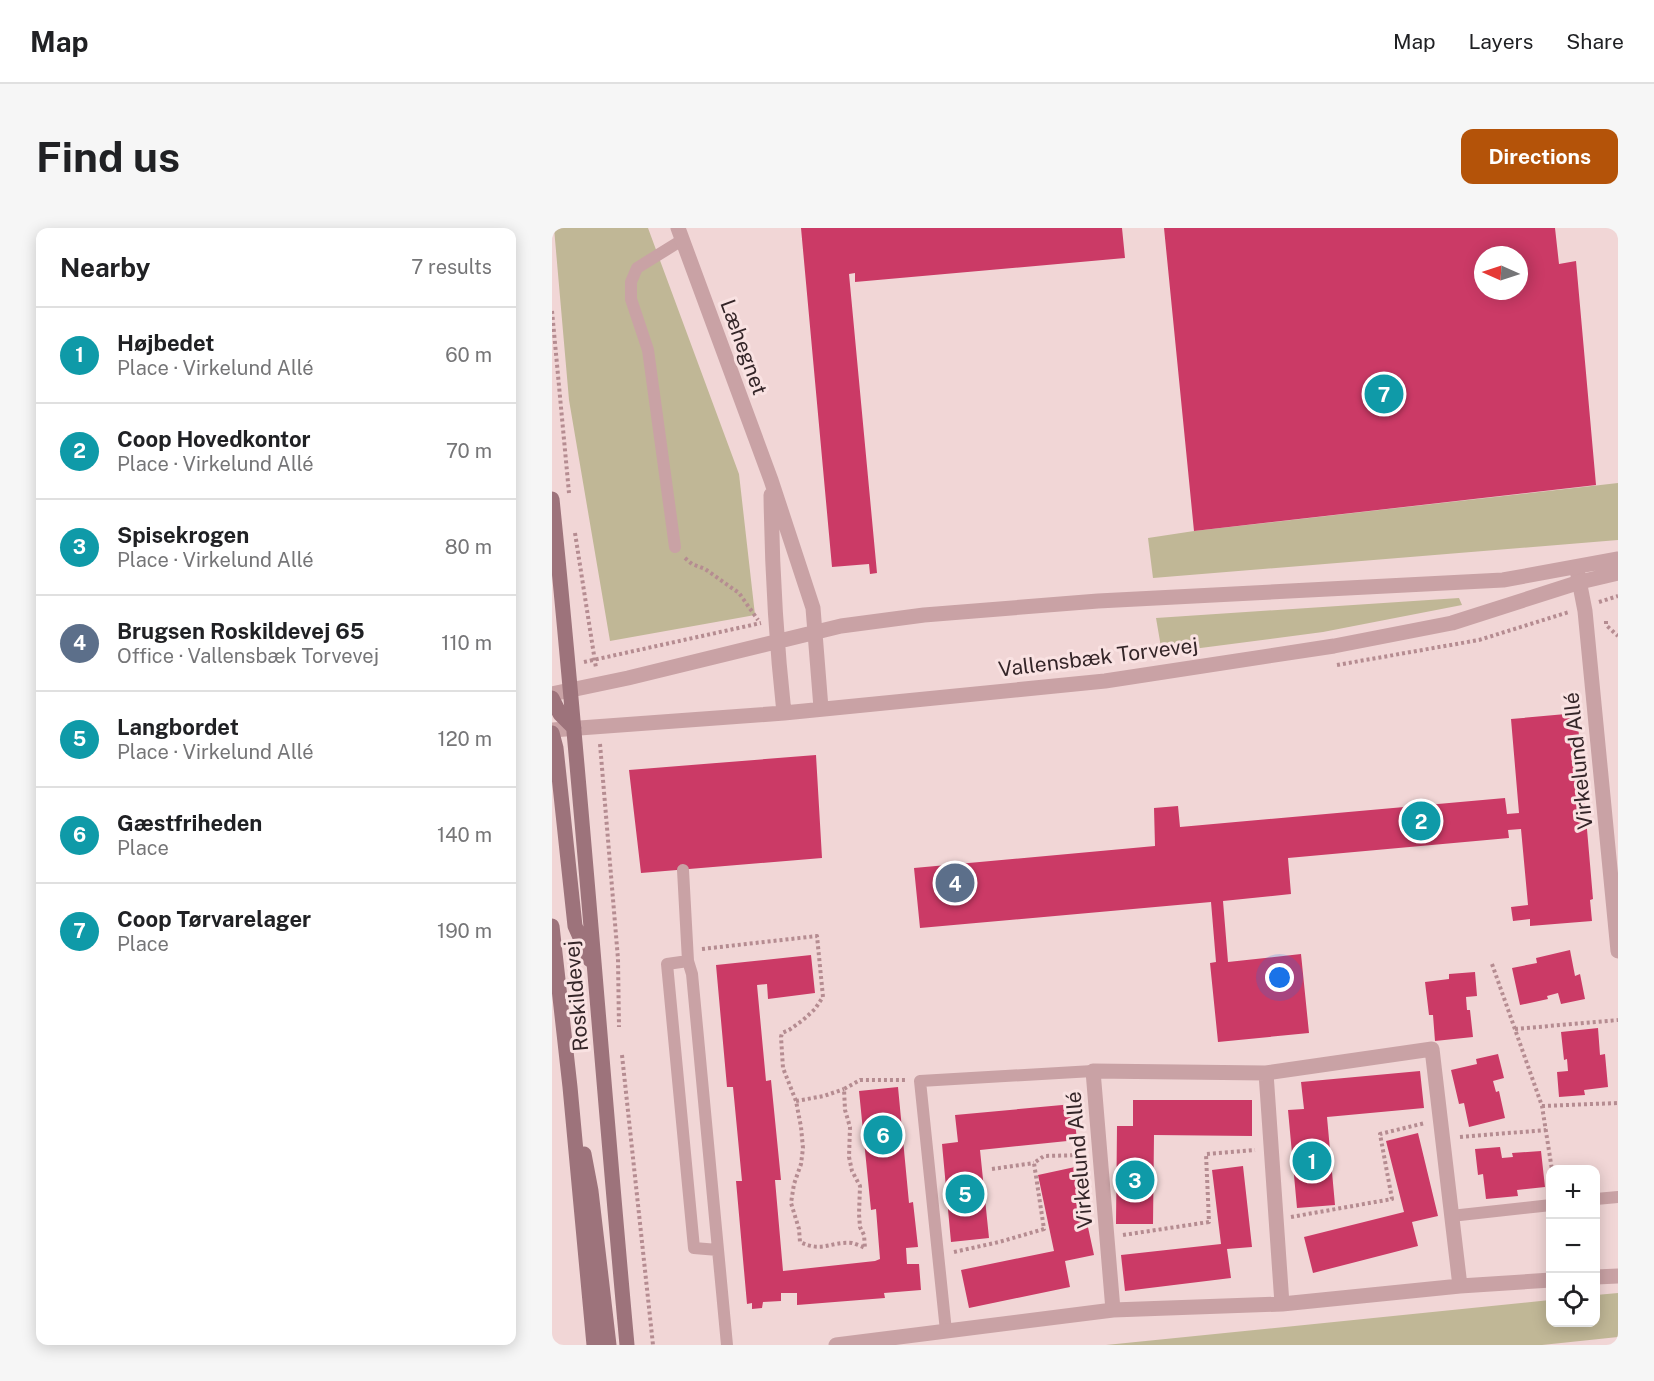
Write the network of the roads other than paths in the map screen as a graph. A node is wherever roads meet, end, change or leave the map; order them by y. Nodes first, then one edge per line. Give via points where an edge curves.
1 (680, 234) edge
2 (771, 480) junction
3 (552, 499) edge
4 (675, 547) road end
5 (1618, 559) edge
6 (1576, 566) junction
7 (1618, 573) edge
8 (1580, 582) junction
9 (816, 632) junction
10 (776, 642) junction
11 (571, 690) junction
12 (552, 694) edge
13 (552, 698) edge
14 (821, 708) junction
15 (784, 713) junction
16 (574, 728) junction
17 (552, 732) edge
18 (683, 870) dead end
19 (552, 926) edge
20 (1618, 951) edge
21 (688, 962) junction
22 (595, 974) junction
23 (1093, 1071) junction
24 (1266, 1073) junction
25 (570, 1087) junction
26 (1618, 1197) edge
27 (1600, 1199) edge
28 (1546, 1206) edge
29 (1451, 1216) junction
30 (718, 1250) junction
31 (1618, 1276) edge
32 (1600, 1277) edge
33 (1546, 1280) edge
34 (1460, 1286) junction
35 (1282, 1304) junction
36 (1113, 1310) junction
37 (946, 1331) junction
38 (594, 1345) edge
39 (609, 1345) edge
40 (627, 1345) edge
41 (727, 1345) edge
42 (836, 1345) edge

1 - 2 street, Læhegnet
1 - 4 lane via 637,268 631,282 631,299 648,350
2 - 9 street, Læhegnet via 813,608
2 - 10 street, Læhegnet
3 - 11 main road, Roskildevej
5 - 6 street
6 - 8 street, Virkelund Allé
6 - 9 street via 1503,580 1098,601 924,615
7 - 8 street, Vallensbæk Torvevej
8 - 14 street, Vallensbæk Torvevej via 1452,623 1334,646 1105,681
8 - 20 street, Virkelund Allé
9 - 10 street
9 - 14 street, Læhegnet
10 - 11 street
10 - 15 street, Læhegnet
11 - 12 street
11 - 16 main road, Roskildevej
13 - 16 main road via 560,714
14 - 15 street, Vallensbæk Torvevej
15 - 16 street, Vallensbæk Torvevej
16 - 17 street, Vallensbæk Torvevej
16 - 22 main road, Roskildevej
17 - 22 main road via 575,926
18 - 21 lane
19 - 25 main road, Roskildevej
21 - 30 lane
21 - 30 lane via 667,964 694,1248
22 - 40 main road, Roskildevej
23 - 24 street, Virkelund Allé
23 - 36 street, Virkelund Allé
23 - 37 lane via 920,1081
24 - 29 street, Virkelund Allé via 1432,1049
24 - 35 street
25 - 38 main road, Roskildevej
25 - 39 main road via 591,1191
26 - 27 lane
28 - 29 lane
29 - 34 street, Virkelund Allé
30 - 41 lane
31 - 32 street
33 - 34 street
34 - 35 street
35 - 36 street
36 - 37 street
37 - 42 street

